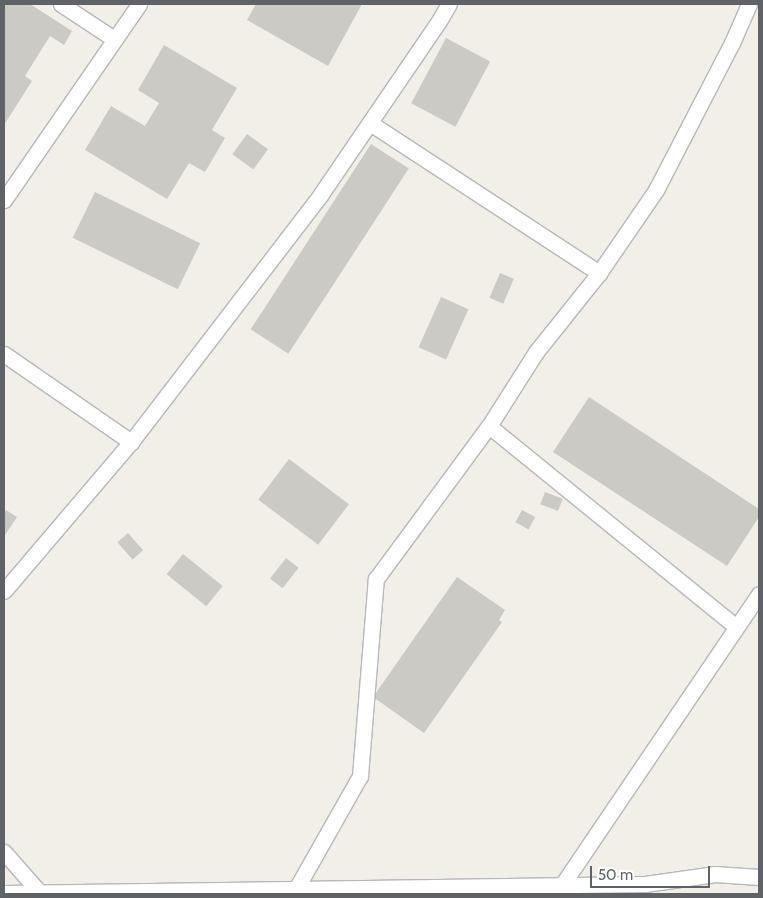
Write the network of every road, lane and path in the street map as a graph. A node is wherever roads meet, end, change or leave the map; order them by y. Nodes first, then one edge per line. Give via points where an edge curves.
1 (61, 4) edge
2 (139, 4) edge
3 (448, 4) edge
4 (749, 4) edge
5 (114, 39) junction
6 (370, 123) junction
7 (4, 200) edge
8 (599, 273) junction
9 (4, 354) edge
10 (489, 426) junction
11 (131, 442) junction
12 (4, 591) edge
13 (759, 594) edge
14 (736, 627) junction
15 (4, 852) edge
16 (759, 877) edge
17 (562, 884) junction
18 (286, 891) edge
19 (40, 892) junction
20 (4, 893) edge

1 - 5 street
2 - 5 street
3 - 6 street
4 - 8 street via 656,190
5 - 7 street
6 - 8 street
6 - 11 street via 321,194
8 - 10 street via 536,352
9 - 11 street
10 - 14 street
10 - 18 street via 376,579 360,776
11 - 12 street
13 - 14 street
14 - 17 street
15 - 19 street
16 - 17 street via 715,874 645,884
17 - 18 street
18 - 19 street
19 - 20 street

